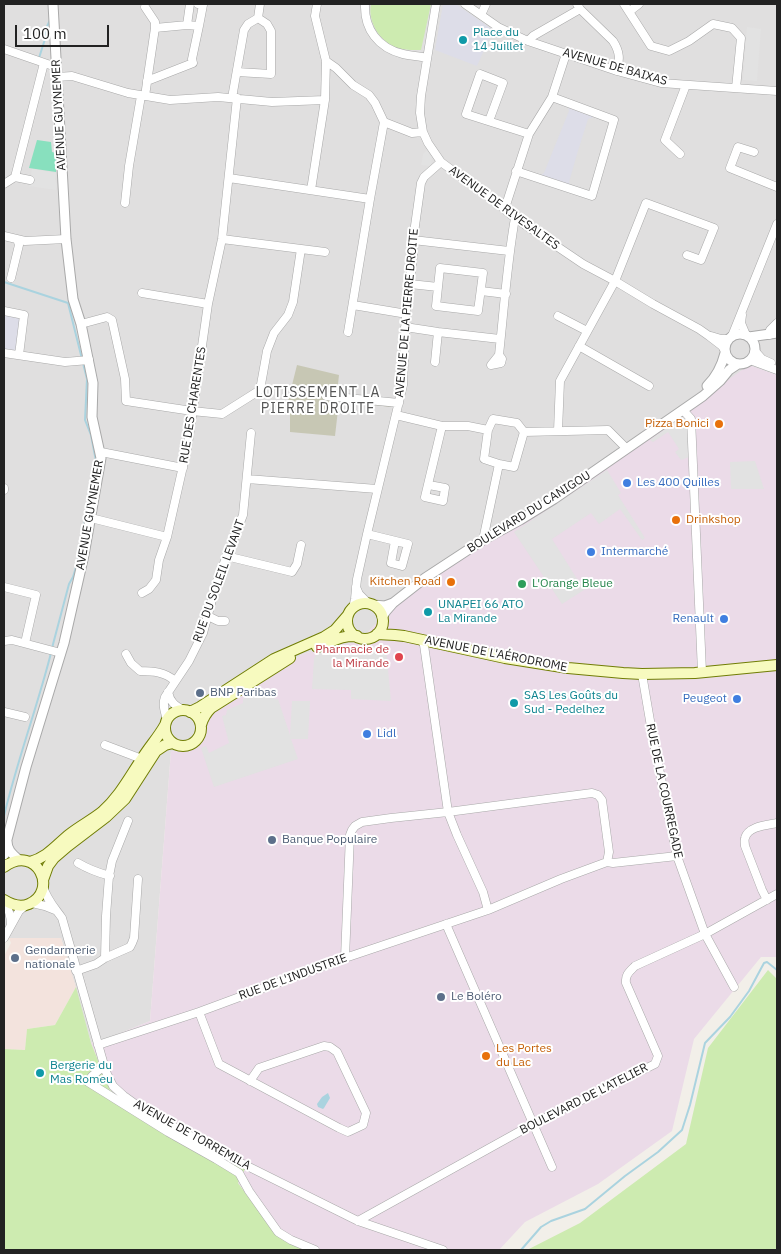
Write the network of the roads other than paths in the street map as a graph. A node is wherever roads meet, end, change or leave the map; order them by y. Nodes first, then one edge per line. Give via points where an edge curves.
1 (53, 4) edge
2 (190, 4) edge
3 (198, 4) edge
4 (260, 4) edge
5 (317, 4) edge
6 (365, 4) edge
7 (465, 4) edge
8 (485, 4) edge
9 (624, 4) edge
10 (639, 4) edge
11 (143, 5) edge
12 (437, 5) edge
13 (578, 6) edge
14 (630, 11) junction
15 (478, 13) junction
16 (258, 18) junction
17 (187, 25) junction
18 (199, 26) junction
19 (155, 28) junction
20 (543, 30) junction
21 (528, 41) junction
22 (541, 46) junction
23 (4, 49) edge
24 (566, 54) junction
25 (427, 58) junction
26 (326, 61) junction
27 (44, 63) junction
28 (617, 71) junction
29 (56, 72) junction
30 (237, 72) junction
31 (146, 81) junction
32 (686, 85) junction
33 (736, 88) junction
34 (777, 91) edge
35 (143, 96) junction
36 (552, 97) junction
37 (235, 98) junction
38 (325, 100) junction
39 (489, 121) junction
40 (384, 122) junction
41 (423, 132) junction
42 (529, 134) junction
43 (754, 152) dead end
44 (680, 154) dead end
45 (441, 162) junction
46 (516, 171) junction
47 (15, 177) junction
48 (229, 178) junction
49 (30, 180) dead end
50 (4, 184) edge
51 (777, 187) edge
52 (311, 190) junction
53 (370, 199) junction
54 (125, 203) dead end
55 (503, 208) junction
56 (515, 218) junction
57 (777, 224) edge
58 (4, 236) edge
59 (17, 239) junction
60 (222, 239) junction
61 (66, 240) junction
62 (413, 240) junction
63 (301, 249) junction
64 (509, 251) junction
65 (325, 252) dead end
66 (687, 255) dead end
67 (10, 278) dead end
68 (615, 280) junction
69 (410, 284) junction
70 (438, 287) junction
71 (481, 292) junction
72 (142, 293) dead end
73 (506, 294) junction
74 (208, 304) junction
75 (353, 305) junction
76 (4, 312) edge
77 (406, 313) junction
78 (742, 313) junction
79 (558, 316) dead end
80 (777, 323) edge
81 (81, 324) junction
82 (404, 327) junction
83 (587, 331) junction
84 (348, 332) dead end
85 (438, 332) junction
86 (774, 335) edge
87 (709, 336) junction
88 (748, 336) junction
89 (730, 337) junction
90 (500, 339) junction
91 (579, 346) junction
92 (755, 350) junction
93 (725, 352) junction
94 (4, 353) edge
95 (19, 355) junction
96 (498, 355) dead end
97 (85, 360) junction
98 (750, 360) junction
99 (435, 362) dead end
100 (738, 364) junction
101 (777, 366) edge
102 (777, 370) edge
103 (649, 386) dead end
104 (326, 396) dead end
105 (399, 403) junction
106 (686, 407) junction
107 (192, 411) junction
108 (396, 415) junction
109 (442, 426) junction
110 (488, 430) junction
111 (558, 430) junction
112 (524, 432) junction
113 (251, 433) dead end
114 (626, 448) junction
115 (101, 452) junction
116 (499, 464) junction
117 (183, 468) junction
118 (247, 479) junction
119 (429, 484) dead end
120 (377, 489) junction
121 (91, 518) junction
122 (367, 534) junction
123 (167, 537) junction
124 (483, 540) junction
125 (395, 542) dead end
126 (301, 545) dead end
127 (226, 556) junction
128 (4, 587) edge
129 (356, 587) junction
130 (142, 593) dead end
131 (394, 603) junction
132 (371, 604) junction
133 (350, 612) junction
134 (208, 616) junction
135 (383, 620) junction
136 (224, 621) dead end
137 (377, 634) junction
138 (395, 635) junction
139 (357, 636) junction
140 (422, 640) junction
141 (4, 641) edge
142 (25, 643) junction
143 (55, 652) junction
144 (126, 654) dead end
145 (777, 665) edge
146 (702, 672) junction
147 (642, 674) junction
148 (175, 681) junction
149 (168, 692) junction
150 (187, 711) junction
151 (5, 712) edge
152 (25, 717) dead end
153 (4, 721) edge
154 (166, 722) junction
155 (201, 725) junction
156 (173, 743) junction
157 (105, 745) dead end
158 (142, 759) junction
159 (448, 812) junction
160 (128, 821) dead end
161 (777, 823) edge
162 (7, 841) junction
163 (4, 855) edge
164 (676, 856) junction
165 (19, 860) junction
166 (30, 862) junction
167 (607, 862) junction
168 (4, 867) edge
169 (81, 876) dead end
170 (110, 876) junction
171 (138, 879) dead end
172 (43, 883) junction
173 (777, 894) edge
174 (4, 900) edge
175 (766, 900) junction
176 (29, 904) junction
177 (488, 910) junction
178 (57, 911) junction
179 (446, 924) junction
180 (10, 926) junction
181 (705, 934) junction
182 (4, 938) edge
183 (105, 958) junction
184 (345, 958) junction
185 (76, 971) junction
186 (734, 987) dead end
187 (199, 1012) junction
188 (98, 1045) junction
189 (104, 1066) junction
190 (250, 1081) junction
191 (534, 1124) junction
192 (552, 1167) dead end
193 (358, 1221) junction
194 (315, 1250) edge
195 (443, 1250) edge

1 - 29 street, AVENUE GUYNEMER
2 - 17 street
3 - 18 street via 203,6
4 - 16 street
5 - 26 street via 315,16
6 - 25 street via 367,24 382,44 403,54
7 - 15 street, AVENUE DE BAIXAS
8 - 15 street
9 - 14 street
10 - 14 street
11 - 19 street via 155,22
12 - 25 street, AVENUE DE RIVESALTES
13 - 20 street
13 - 28 street via 613,41 620,58
14 - 33 street via 651,46 669,51 714,24 732,28 741,38
15 - 21 street, AVENUE DE BAIXAS
16 - 30 street, RUE DES CHARENTES via 244,30
16 - 30 street via 271,31 270,74
17 - 18 street
17 - 19 street
18 - 31 street via 193,63
19 - 31 street
20 - 21 street
20 - 22 street
21 - 22 street, AVENUE DE BAIXAS
22 - 24 street, AVENUE DE BAIXAS
23 - 27 street
24 - 28 street, AVENUE DE BAIXAS
24 - 36 street
25 - 41 street, AVENUE DE RIVESALTES via 420,113
26 - 38 street
26 - 40 street via 376,102
27 - 29 street
27 - 47 street
28 - 32 street, AVENUE DE BAIXAS via 662,83
29 - 35 street
29 - 61 street, AVENUE GUYNEMER via 59,182
30 - 37 street, RUE DES CHARENTES
31 - 35 street
32 - 33 street, AVENUE DE BAIXAS
32 - 44 street via 666,140
33 - 34 street, AVENUE DE BAIXAS
35 - 37 street via 170,100
35 - 54 street
36 - 42 street
36 - 46 street via 614,120 592,196
37 - 38 street via 272,102
37 - 48 street, RUE DES CHARENTES
38 - 52 street
39 - 39 street via 466,114 480,74 502,83
39 - 42 street
40 - 41 street via 412,133
40 - 53 street
41 - 45 street, AVENUE DE RIVESALTES
42 - 46 street
43 - 51 street via 738,147 730,168
45 - 55 street, AVENUE DE RIVESALTES
45 - 62 street, AVENUE DE LA PIERRE DROITE via 421,183
46 - 55 street
47 - 49 street
47 - 50 street
48 - 52 street
48 - 60 street, RUE DES CHARENTES
52 - 53 street
53 - 75 street
55 - 56 street, AVENUE DE RIVESALTES
56 - 64 street
56 - 68 street, AVENUE DE RIVESALTES via 583,264
57 - 78 street
58 - 59 street
59 - 61 street
59 - 67 street via 19,245
60 - 63 street
60 - 74 street, RUE DES CHARENTES
61 - 81 street, AVENUE GUYNEMER
62 - 64 street
62 - 69 street, AVENUE DE LA PIERRE DROITE
63 - 65 street
63 - 107 street via 293,302 267,351 260,390 222,414
64 - 73 street
66 - 68 street via 701,260 714,228 646,203
68 - 83 street
68 - 87 street, AVENUE DE RIVESALTES
69 - 70 street
69 - 77 street, AVENUE DE LA PIERRE DROITE
70 - 71 street via 440,268 483,274
70 - 71 street via 436,306 478,311
71 - 73 street
72 - 74 street
73 - 90 street
74 - 107 street, RUE DES CHARENTES
75 - 77 street
75 - 84 street
76 - 95 street via 24,315
77 - 82 street, AVENUE DE LA PIERRE DROITE
78 - 88 street via 741,323
78 - 89 street
79 - 83 street
80 - 86 street via 770,330
81 - 97 street, AVENUE GUYNEMER
81 - 107 street via 107,317 112,320 125,379 126,401
82 - 85 street
82 - 105 street, AVENUE DE LA PIERRE DROITE
83 - 91 street
85 - 90 street
85 - 99 street
86 - 88 street
86 - 92 street
87 - 89 street, AVENUE DE RIVESALTES
87 - 93 street, AVENUE DE RIVESALTES
88 - 89 street via 737,334
88 - 92 street
89 - 93 street
90 - 96 street
91 - 103 street
91 - 111 street via 560,381
92 - 98 street
92 - 101 street via 762,359
93 - 100 street
93 - 106 street, BOULEVARD DU CANIGOU via 712,381
94 - 95 street
95 - 97 street via 65,362
97 - 115 street, AVENUE GUYNEMER via 93,383 92,417
98 - 100 street
98 - 102 street
100 - 106 street, BOULEVARD DU CANIGOU
104 - 105 street
105 - 108 street, AVENUE DE LA PIERRE DROITE
106 - 114 street, BOULEVARD DU CANIGOU
106 - 146 street via 691,419
107 - 117 street, RUE DES CHARENTES
108 - 109 street
108 - 120 street, AVENUE DE LA PIERRE DROITE
109 - 110 street
109 - 119 street
110 - 112 street via 493,419 517,423
110 - 116 street via 484,458
111 - 112 street
111 - 114 street via 608,430
112 - 116 street via 514,467
113 - 118 street, RUE DU SOLEIL LEVANT
114 - 124 street, BOULEVARD DU CANIGOU via 554,499
115 - 117 street
115 - 121 street, AVENUE GUYNEMER
116 - 124 street
117 - 123 street, RUE DES CHARENTES
118 - 120 street
118 - 127 street, RUE DU SOLEIL LEVANT via 243,515
120 - 122 street, AVENUE DE LA PIERRE DROITE
121 - 123 street
121 - 143 street, AVENUE GUYNEMER via 84,555
122 - 125 street
122 - 129 street, AVENUE DE LA PIERRE DROITE
123 - 130 street, RUE DES CHARENTES via 156,580
124 - 131 street, BOULEVARD DU CANIGOU
126 - 127 street via 292,572
127 - 134 street, RUE DU SOLEIL LEVANT
128 - 142 street via 36,595
129 - 132 street
129 - 133 street, AVENUE DE LA PIERRE DROITE
131 - 132 street via 385,606
131 - 135 street, BOULEVARD DU CANIGOU
132 - 133 main road via 357,605
132 - 135 main road via 381,612
133 - 139 main road via 348,628
133 - 150 main road via 335,630 324,637 274,659 200,707
134 - 136 street
134 - 148 street, RUE DU SOLEIL LEVANT via 203,633
135 - 137 main road
135 - 138 main road
137 - 138 main road, AVENUE DE L'AÉRODROME
137 - 139 main road via 367,638
138 - 140 main road, AVENUE DE L'AÉRODROME
139 - 155 main road via 348,635 288,658 211,708
140 - 147 main road, AVENUE DE L'AÉRODROME via 568,668
140 - 159 street
141 - 142 street
142 - 143 street
143 - 162 street, AVENUE GUYNEMER
144 - 148 street via 140,671 152,671
145 - 146 main road, AVENUE DE L'AÉRODROME
146 - 147 main road, AVENUE DE L'AÉRODROME
147 - 164 street, RUE DE LA COURREGADE
148 - 149 street, RUE DU SOLEIL LEVANT
149 - 150 street via 172,703
149 - 154 street, RUE DU SOLEIL LEVANT via 163,702
150 - 154 main road via 176,712
150 - 155 main road via 196,715
151 - 152 street
151 - 153 street
154 - 156 main road via 166,734
154 - 158 main road
155 - 156 main road via 200,736 194,743 178,746
156 - 172 main road via 156,751 125,799 58,854 48,866
157 - 158 street
158 - 166 main road via 112,802 47,855
159 - 167 street via 598,795 602,800 609,852
159 - 177 street
159 - 184 street via 362,822 355,826 350,835
160 - 170 street via 112,861
161 - 175 street via 753,829 744,838
162 - 163 street, AVENUE GUYNEMER
162 - 165 street via 7,847
164 - 167 street, RUE DE L'INDUSTRIE
164 - 181 street, RUE DE LA COURREGADE
165 - 166 main road
165 - 168 main road
166 - 172 main road via 41,872
167 - 177 street, RUE DE L'INDUSTRIE
169 - 170 street via 81,865
170 - 183 street
171 - 183 street via 132,943 130,947
172 - 176 main road via 38,898
172 - 178 street, AVENUE DE TORREMILA via 48,900
173 - 175 street, BOULEVARD DE L'ATELIER
174 - 176 main road via 18,906
174 - 180 street
175 - 181 street, BOULEVARD DE L'ATELIER
176 - 178 street
176 - 180 street via 19,911
177 - 179 street, RUE DE L'INDUSTRIE
178 - 185 street, AVENUE DE TORREMILA via 62,918
179 - 184 street, RUE DE L'INDUSTRIE
179 - 191 street
180 - 182 street
181 - 186 street, RUE DE LA COURREGADE
181 - 191 street, BOULEVARD DE L'ATELIER via 635,966 626,978 658,1056 655,1064
183 - 185 street
184 - 187 street, RUE DE L'INDUSTRIE
185 - 188 street, AVENUE DE TORREMILA
187 - 188 street, RUE DE L'INDUSTRIE
187 - 190 street via 219,1064
188 - 189 street, AVENUE DE TORREMILA
189 - 193 street, AVENUE DE TORREMILA via 113,1086 142,1109 221,1153
189 - 194 street via 88,1082 239,1173 278,1232
190 - 190 street via 348,1132 363,1125 366,1114 337,1052 330,1047 324,1046 259,1068
191 - 192 street
191 - 193 street, BOULEVARD DE L'ATELIER
193 - 195 street, AVENUE DE TORREMILA

